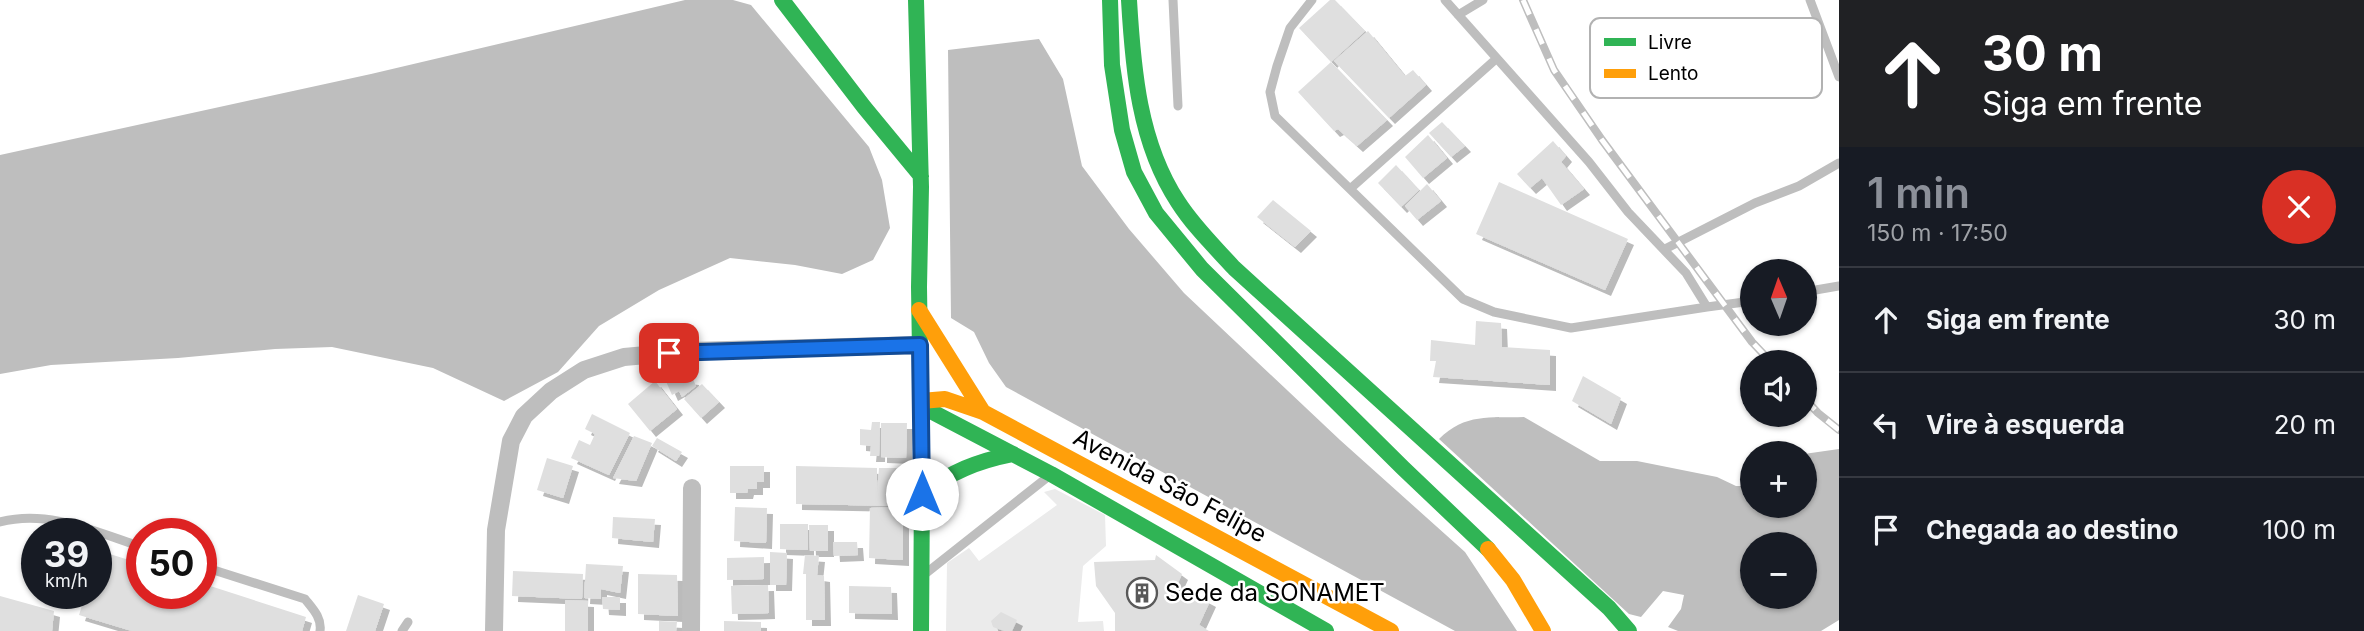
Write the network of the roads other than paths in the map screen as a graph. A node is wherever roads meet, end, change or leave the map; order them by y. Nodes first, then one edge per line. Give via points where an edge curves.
1 (782, 0) edge
2 (916, 0) edge
3 (1110, 0) edge
4 (1129, 0) edge
5 (1173, 0) edge
6 (1312, 0) edge
7 (1445, 0) edge
8 (1483, 0) edge
9 (1810, 0) edge
10 (1458, 15) junction
11 (1818, 18) edge
12 (1822, 26) edge
13 (1834, 52) edge
14 (1496, 59) junction
15 (1839, 77) edge
16 (1178, 106) dead end
17 (1839, 163) edge
18 (921, 176) junction
19 (1350, 189) junction
20 (1665, 249) junction
21 (1839, 286) edge
22 (1817, 290) edge
23 (1740, 303) edge
24 (919, 307) junction
25 (1707, 307) junction
26 (920, 345) junction
27 (921, 403) junction
28 (983, 412) junction
29 (1013, 454) junction
30 (1051, 474) junction
31 (692, 488) dead end
32 (922, 494) junction
33 (0, 522) edge
34 (126, 542) edge
35 (217, 571) edge
36 (921, 577) junction
37 (408, 622) dead end
38 (320, 631) edge
39 (402, 631) edge
40 (494, 631) edge
41 (691, 631) edge
42 (921, 631) edge
43 (1326, 631) edge
44 (1391, 631) edge
45 (1543, 631) edge
46 (1629, 631) edge

1 - 18 main road
2 - 18 main road
3 - 45 main road via 1123,134 1134,173 1173,236 1479,538 1503,565
4 - 46 main road via 1145,130 1157,165 1193,223 1234,268
5 - 16 lane
6 - 19 lane via 1290,28 1270,92 1275,116
7 - 10 lane
8 - 10 lane
9 - 11 lane
10 - 14 lane
12 - 13 lane
13 - 15 lane
14 - 19 lane
14 - 20 lane
17 - 20 lane
18 - 24 main road
19 - 25 lane via 1463,299 1494,312 1571,328
20 - 25 lane
21 - 22 lane
23 - 25 lane
24 - 26 main road
24 - 28 main road
26 - 27 main road
26 - 40 street via 624,357 584,370 551,391 524,416 511,441 496,530
27 - 28 main road, Avenida São Felipe via 933,397 947,399
27 - 29 main road, Avenida São Felipe
27 - 32 main road
28 - 44 main road, Avenida São Felipe
29 - 30 main road, Avenida São Felipe
29 - 32 main road via 977,461 943,476
30 - 36 lane
30 - 43 main road, Avenida São Felipe
31 - 41 street
32 - 36 main road
33 - 34 lane via 56,519
35 - 38 lane via 305,599 316,612
36 - 42 main road
37 - 39 lane

